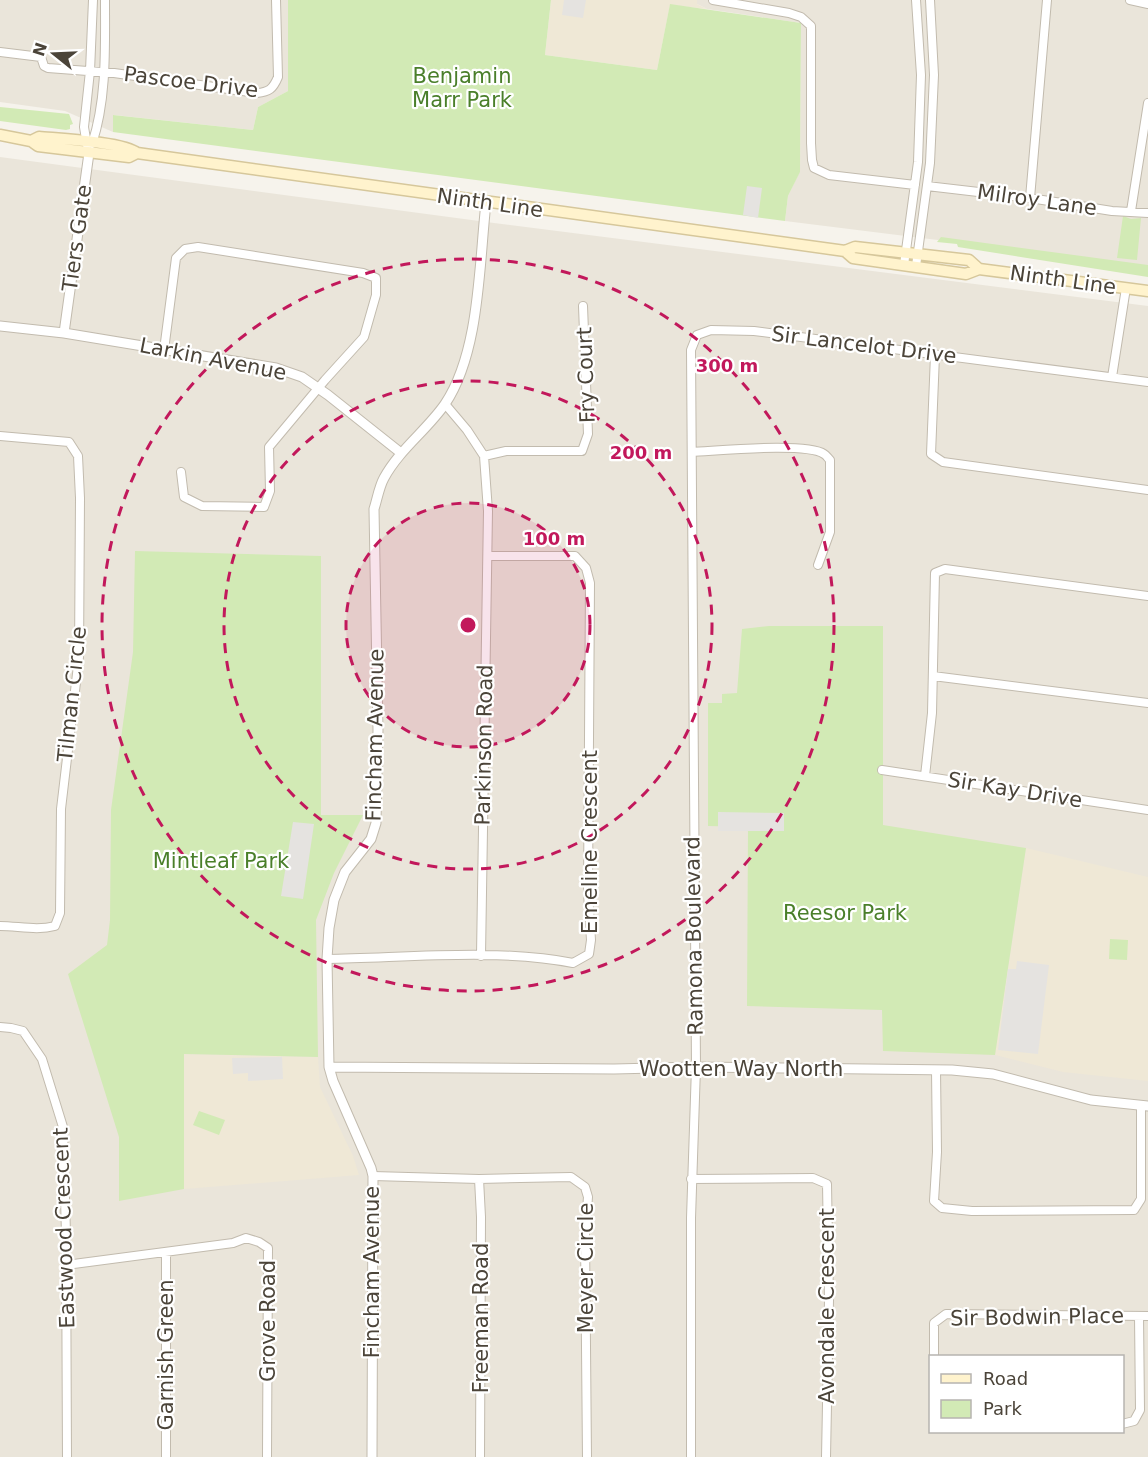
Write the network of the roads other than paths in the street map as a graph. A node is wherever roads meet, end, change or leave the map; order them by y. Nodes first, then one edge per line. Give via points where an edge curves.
1 (93, 0) edge
2 (105, 0) edge
3 (276, 0) edge
4 (713, 0) edge
5 (916, 0) edge
6 (930, 0) edge
7 (1047, 0) edge
8 (1130, 0) edge
9 (1148, 4) edge
10 (0, 52) edge
11 (90, 71) junction
12 (104, 72) junction
13 (1148, 103) edge
14 (0, 135) edge
15 (89, 146) junction
16 (915, 185) junction
17 (927, 186) junction
18 (1030, 198) junction
19 (486, 202) junction
20 (1131, 211) junction
21 (1148, 213) edge
22 (845, 251) junction
23 (905, 252) junction
24 (918, 254) junction
25 (904, 265) junction
26 (916, 266) junction
27 (979, 269) junction
28 (1126, 288) junction
29 (1148, 291) edge
30 (583, 306) dead end
31 (0, 326) edge
32 (64, 333) junction
33 (164, 350) junction
34 (935, 355) junction
35 (1112, 377) junction
36 (1148, 382) edge
37 (319, 389) junction
38 (445, 404) junction
39 (0, 436) edge
40 (692, 452) junction
41 (401, 453) junction
42 (484, 456) junction
43 (181, 472) dead end
44 (1148, 490) edge
45 (489, 556) junction
46 (818, 566) dead end
47 (1148, 596) edge
48 (933, 676) junction
49 (1148, 703) edge
50 (882, 770) dead end
51 (925, 776) junction
52 (1148, 810) edge
53 (0, 926) edge
54 (481, 956) junction
55 (327, 959) junction
56 (0, 1027) edge
57 (329, 1067) junction
58 (696, 1067) junction
59 (936, 1070) junction
60 (1144, 1106) edge
61 (373, 1176) junction
62 (479, 1179) junction
63 (691, 1179) junction
64 (166, 1252) junction
65 (66, 1264) junction
66 (1139, 1316) junction
67 (1148, 1316) edge
68 (934, 1355) edge
69 (1124, 1424) edge
70 (67, 1457) edge
71 (166, 1457) edge
72 (267, 1457) edge
73 (372, 1457) edge
74 (480, 1457) edge
75 (587, 1457) edge
76 (691, 1457) edge
77 (826, 1457) edge

1 - 11 street
2 - 12 street
3 - 12 street, Pascoe Drive via 278,77 274,88 267,92
4 - 16 street via 789,13 811,26 814,168 830,176
5 - 16 street via 921,75
6 - 17 street via 934,75
7 - 18 street
8 - 9 street
10 - 11 street, Pascoe Drive via 41,57 48,68
11 - 12 street, Pascoe Drive
11 - 15 street via 84,128
12 - 15 street via 97,129
13 - 20 street
14 - 15 main road, Ninth Line via 38,146
15 - 19 main road, Ninth Line via 129,157 136,153
15 - 32 street, Tiers Gate
16 - 23 street
17 - 18 street, Milroy Lane
17 - 24 street
18 - 20 street, Milroy Lane
19 - 22 main road, Ninth Line
19 - 38 street, Fincham Avenue via 472,338 462,373
20 - 21 street, Milroy Lane
22 - 23 main road, Ninth Line via 855,247
22 - 25 main road, Ninth Line via 853,258
23 - 24 main road, Ninth Line
23 - 25 street
24 - 26 street
24 - 27 main road, Ninth Line via 969,260
25 - 26 main road, Ninth Line
26 - 27 main road, Ninth Line via 966,274
27 - 28 main road, Ninth Line
28 - 29 main road, Ninth Line
28 - 35 street
30 - 42 street, Fry Court via 588,434 582,451 506,451
31 - 32 street, Larkin Avenue
32 - 33 street, Larkin Avenue
33 - 37 street, Larkin Avenue via 276,368 302,377
33 - 37 street via 176,258 185,249 198,247 376,278 376,295 364,338
34 - 35 street, Sir Lancelot Drive
34 - 40 street, Sir Lancelot Drive via 754,331 711,330 697,335 691,350
34 - 44 street via 932,454 943,462
35 - 36 street, Sir Lancelot Drive
37 - 41 street, Larkin Avenue
37 - 43 street via 269,447 270,491 264,507 202,506 184,497
38 - 41 street, Fincham Avenue
38 - 42 street, Parkinson Road
39 - 53 street, Tilman Circle via 69,442 78,456 80,498 79,657 64,768 60,912 55,926 43,929
40 - 46 street via 797,448 822,452 830,460 830,532
40 - 58 street, Ramona Boulevard
41 - 55 street, Fincham Avenue via 383,480 374,509 376,823 371,839 345,872 334,900
42 - 45 street, Parkinson Road
45 - 54 street, Parkinson Road
45 - 54 street, Emeline Crescent via 575,556 586,568 590,593 591,940 589,954 573,963
47 - 48 street via 945,568 935,573
48 - 49 street
48 - 51 street
50 - 51 street, Sir Kay Drive
51 - 52 street, Sir Kay Drive
54 - 55 street, Emeline Crescent
55 - 57 street, Fincham Avenue
56 - 65 street, Eastwood Crescent via 23,1031 42,1059 63,1127
57 - 58 street, Wootten Way North
57 - 61 street, Fincham Avenue
58 - 59 street, Wootten Way North
58 - 63 street, Ramona Boulevard
59 - 60 street, Wootten Way North via 993,1074 1091,1100
59 - 60 street via 934,1201 942,1208 1134,1210 1141,1199
61 - 62 street, Meyer Circle
61 - 73 street, Fincham Avenue
62 - 74 street, Freeman Road
62 - 75 street, Meyer Circle via 571,1177 585,1188
63 - 76 street, Ramona Boulevard
63 - 77 street, Avondale Crescent via 813,1178 827,1184 830,1300
64 - 65 street, Grove Road
64 - 71 street, Garnish Green
64 - 72 street, Grove Road via 246,1238 268,1248
65 - 70 street, Eastwood Crescent
66 - 67 street, Sir Bodwin Place
66 - 68 street, Sir Bodwin Place via 946,1314 934,1323
66 - 69 street, Sir Bodwin Place via 1140,1410 1134,1421

